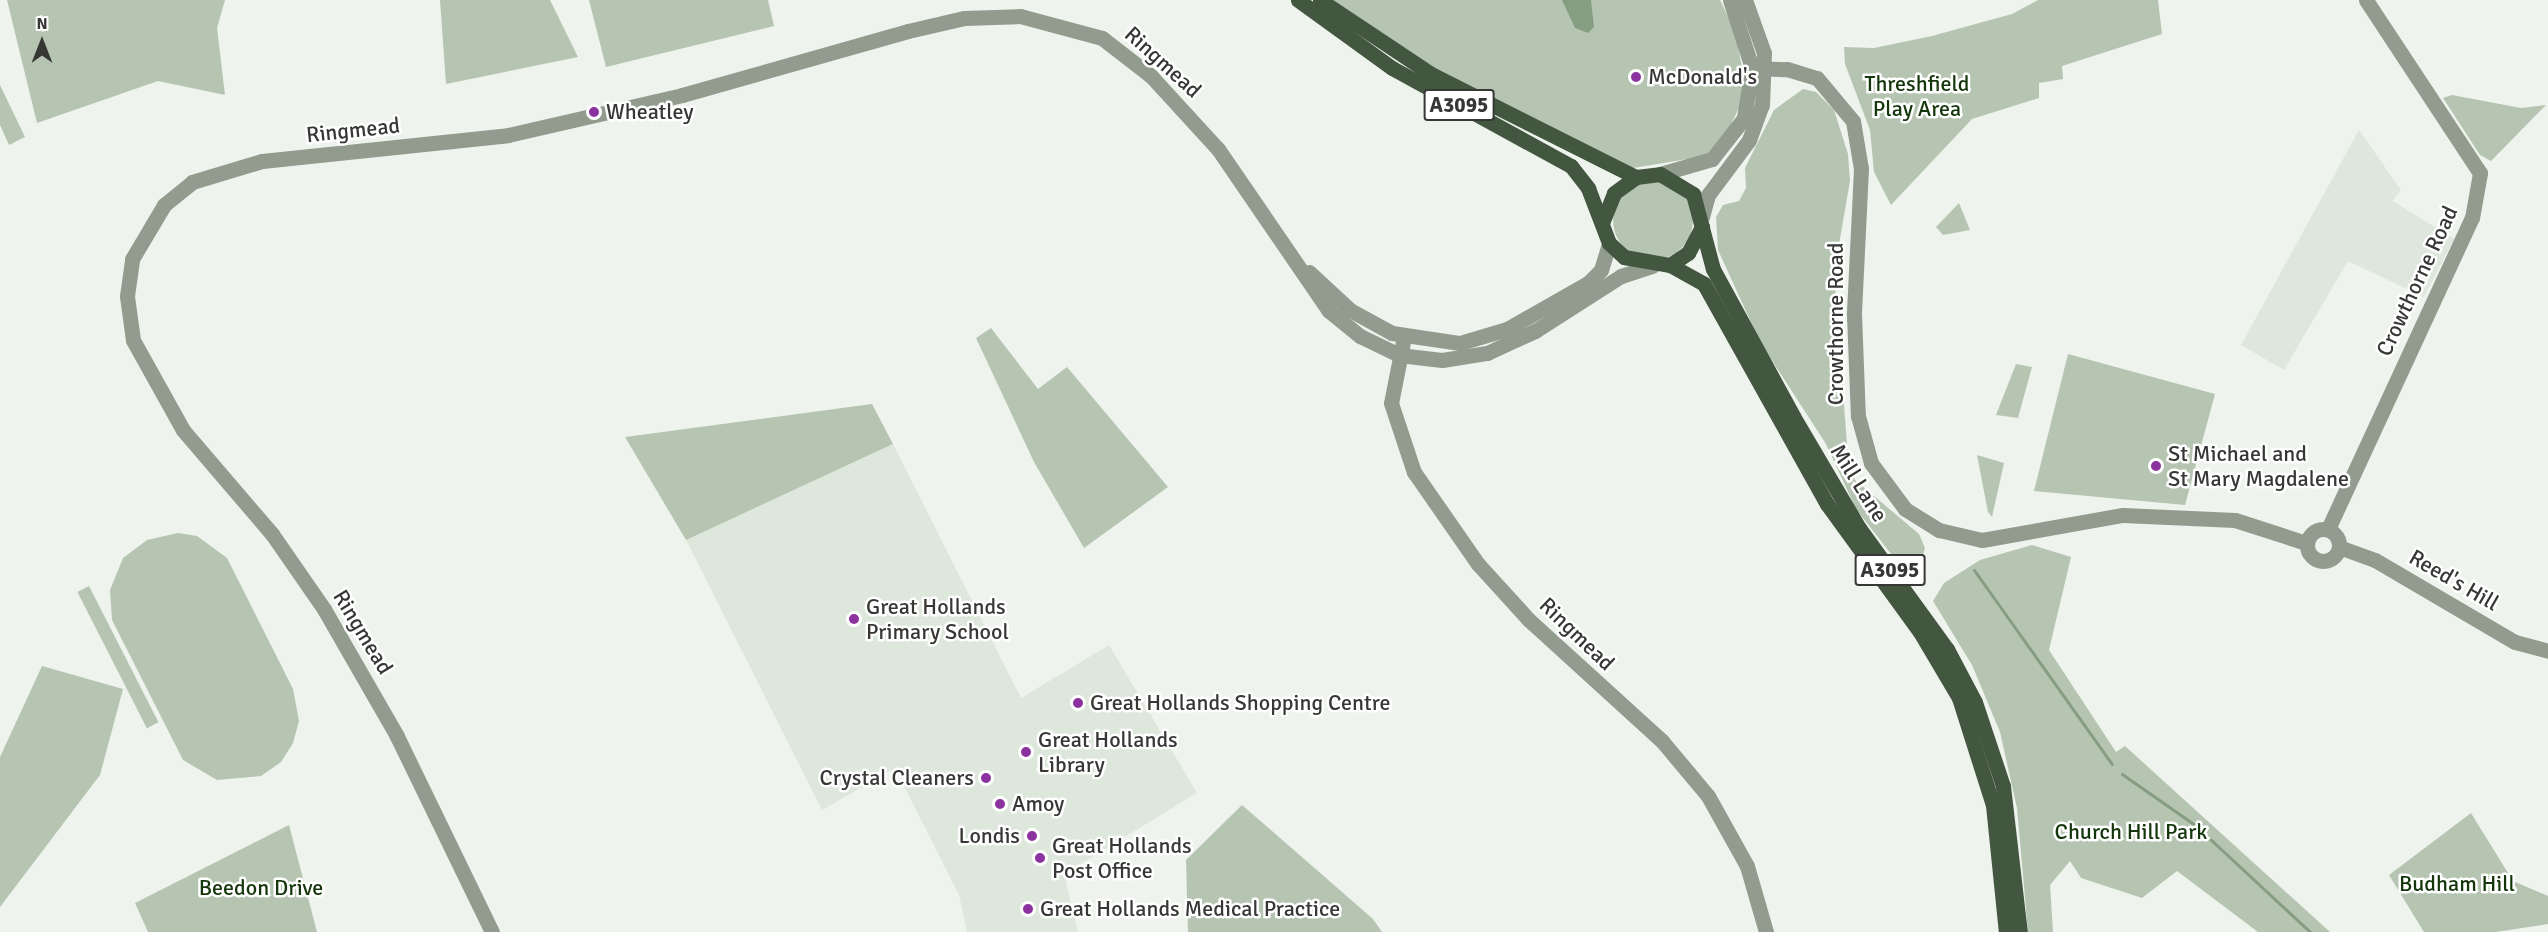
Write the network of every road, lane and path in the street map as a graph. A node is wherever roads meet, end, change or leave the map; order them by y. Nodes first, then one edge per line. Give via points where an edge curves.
1 (1298, 0) edge
2 (1320, 0) edge
3 (1730, 0) edge
4 (1745, 0) edge
5 (2366, 0) edge
6 (1759, 68) junction
7 (1660, 174) junction
8 (1636, 177) junction
9 (1702, 222) junction
10 (1602, 223) junction
11 (1609, 243) junction
12 (1285, 245) junction
13 (1670, 265) junction
14 (1652, 266) junction
15 (1404, 337) junction
16 (1399, 354) junction
17 (2328, 529) junction
18 (2307, 543) junction
19 (2339, 547) junction
20 (2548, 651) edge
21 (492, 932) edge
22 (1766, 932) edge
23 (2006, 932) edge
24 (2020, 932) edge

1 - 10 main road, A3095 via 1392,68 1571,166 1588,188
2 - 8 main road, A3095 via 1431,74
3 - 6 street
4 - 6 street via 1763,44
5 - 17 street, Crowthorne Road via 2480,173 2472,218
6 - 7 street via 1748,107 1726,148 1697,166
6 - 9 street via 1754,129 1708,195
6 - 18 street, Crowthorne Road via 1806,74 1827,85 1855,126 1861,169 1854,314 1858,416 1871,463 1905,509 1939,530 1982,540 2123,515 2235,520
7 - 8 main road
7 - 9 main road, Mill Lane / A3095 via 1686,186
8 - 10 main road via 1614,193
9 - 13 main road via 1688,253
9 - 24 main road, Mill Lane / A3095 via 1721,287 1821,466 1947,649 1975,702 2003,786
10 - 11 main road, A3095
11 - 14 main road via 1629,260
11 - 15 street, Ringmead via 1593,279 1507,329 1460,343
12 - 15 street, Ringmead via 1350,310
12 - 16 street, Ringmead via 1313,291 1342,323
12 - 21 street, Ringmead via 1205,133 1136,63 1081,29 1020,16 964,18 908,31 682,95 508,135 262,161 192,182 164,205 132,259 127,296 133,340 147,372 183,430 272,534 324,609 397,736
13 - 14 main road
13 - 23 main road, Mill Lane / A3095 via 1704,284 1827,504 1920,632 1959,698 1993,805
14 - 16 street, Ringmead via 1622,276 1535,331 1487,353 1442,360
15 - 16 street, Ringmead
16 - 22 street, Ringmead via 1392,417 1402,450 1431,500 1529,621 1662,741 1708,796 1747,866
17 - 18 street via 2315,530
17 - 19 street
18 - 19 street, Crowthorne Road via 2312,557 2323,561
19 - 20 street, Reed's Hill via 2375,560 2515,642

